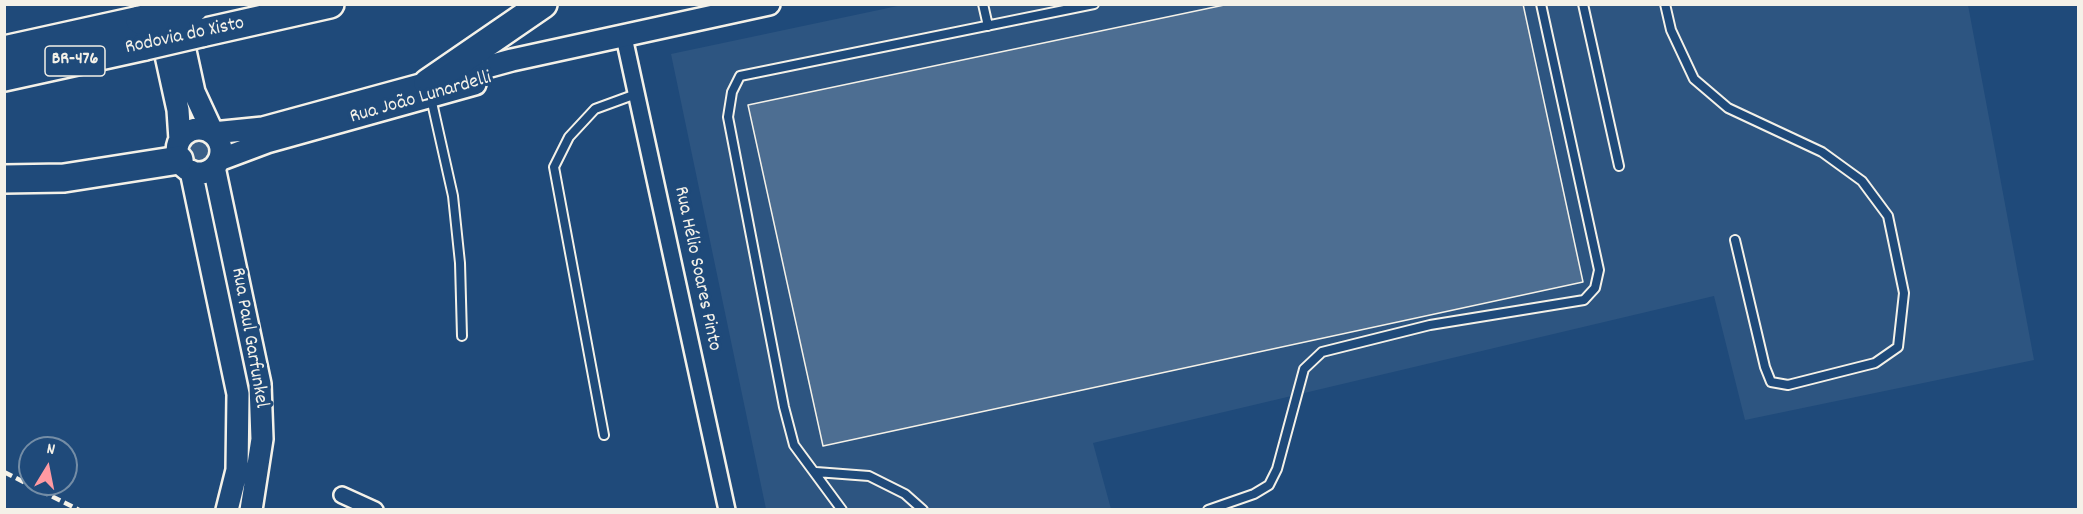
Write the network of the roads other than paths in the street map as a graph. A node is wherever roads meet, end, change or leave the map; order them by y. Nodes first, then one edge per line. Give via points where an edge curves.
1 (330, 4) edge
2 (543, 4) edge
3 (769, 4) edge
4 (983, 4) edge
5 (1094, 4) edge
6 (1541, 4) edge
7 (1583, 4) edge
8 (1665, 4) edge
9 (195, 13) edge
10 (147, 23) edge
11 (988, 26) junction
12 (624, 37) junction
13 (4, 50) edge
14 (4, 77) edge
15 (430, 91) junction
16 (636, 94) junction
17 (213, 133) junction
18 (183, 157) junction
19 (216, 164) junction
20 (1619, 166) dead end
21 (4, 179) edge
22 (1735, 240) dead end
23 (462, 336) dead end
24 (604, 435) dead end
25 (816, 472) junction
26 (342, 495) dead end
27 (227, 510) edge
28 (251, 510) edge
29 (375, 510) edge
30 (727, 510) edge
31 (842, 510) edge
32 (923, 510) edge
33 (1208, 510) edge

1 - 9 highway, Rodovia do Xisto / BR-476
2 - 15 highway
3 - 12 main road, Rua João Lunardelli
4 - 11 lane
5 - 11 lane
6 - 33 lane via 1599,270 1595,288 1584,300 1430,325 1322,352 1304,369 1277,469 1269,485
7 - 20 lane
8 - 22 lane via 1671,30 1694,78 1728,108 1822,152 1862,180 1888,216 1904,293 1898,347 1875,363 1788,385 1771,382
9 - 10 highway, Rodovia do Xisto / BR-476, bridge
9 - 17 main road via 194,92
10 - 13 highway, Rodovia do Xisto / BR-476
10 - 14 highway, Rodovia do Xisto / BR-476
10 - 18 main road, Rua Paul Garfunkel via 176,103
11 - 25 lane via 740,76 732,92 728,117 784,407 794,445
12 - 15 main road, Rua João Lunardelli via 512,60
12 - 16 street, Rua Hélio Soares Pinto
15 - 17 main road, Rua João Lunardelli via 263,128
15 - 19 main road, Rua João Lunardelli via 267,142
15 - 23 lane via 453,196
16 - 24 lane via 595,109 569,137 554,167
16 - 30 street, Rua Hélio Soares Pinto
17 - 18 main road via 191,130
17 - 19 main road via 221,146
18 - 19 main road via 203,172
18 - 21 highway via 64,178
18 - 27 main road, Rua Paul Garfunkel via 238,394 237,470
19 - 28 main road, Rua Paul Garfunkel via 260,384 262,439
25 - 31 lane
25 - 32 lane via 868,476 904,494
26 - 29 street

